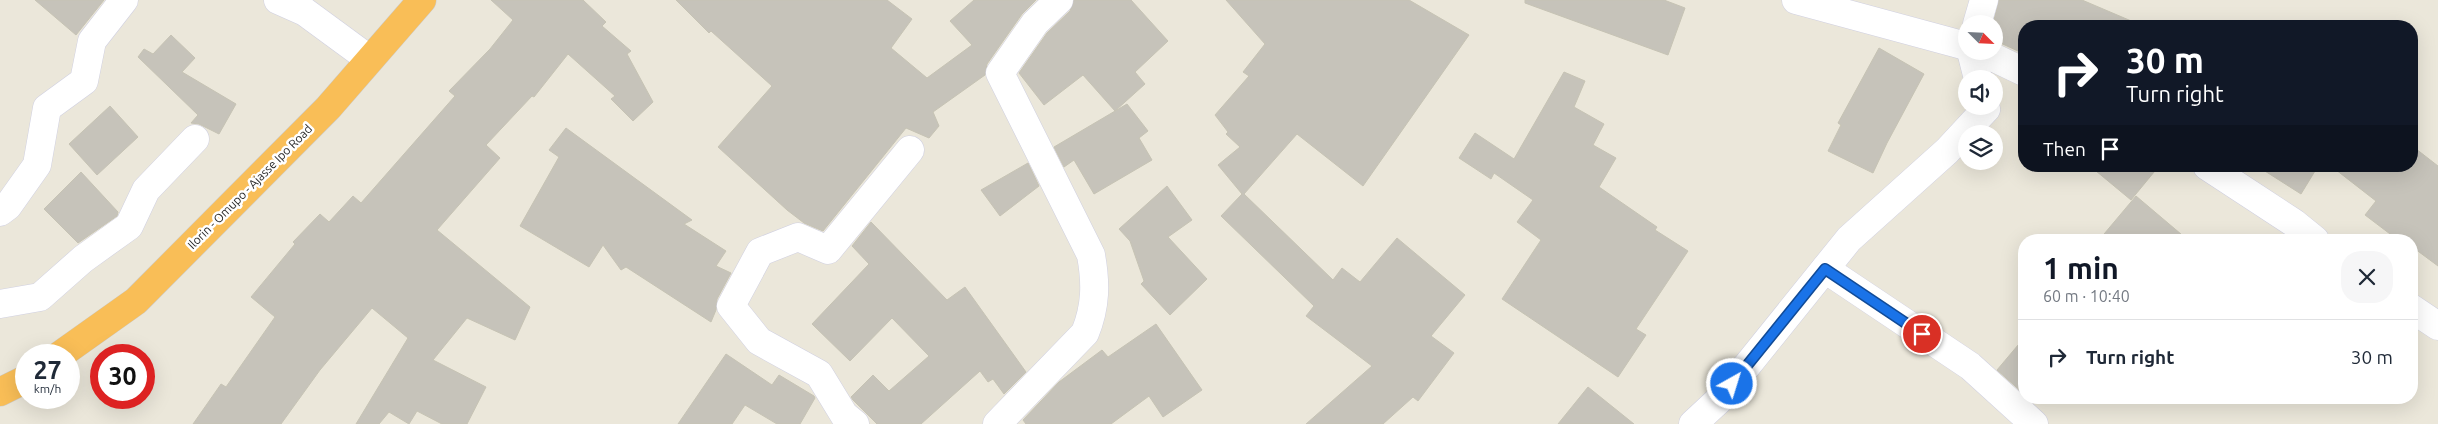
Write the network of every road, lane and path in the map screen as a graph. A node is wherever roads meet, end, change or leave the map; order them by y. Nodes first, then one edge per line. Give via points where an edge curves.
1 (124, 0) edge
2 (278, 0) edge
3 (422, 0) edge
4 (1059, 0) edge
5 (1796, 0) edge
6 (1984, 0) edge
7 (1980, 15) edge
8 (1958, 44) edge
9 (369, 59) junction
10 (1999, 60) edge
11 (2018, 69) edge
12 (1980, 115) edge
13 (195, 139) dead end
14 (910, 150) dead end
15 (2216, 172) edge
16 (0, 212) edge
17 (2307, 234) edge
18 (1825, 269) junction
19 (0, 304) edge
20 (2418, 313) edge
21 (2438, 326) edge
22 (75, 344) edge
23 (15, 384) edge
24 (0, 392) edge
25 (855, 424) edge
26 (997, 424) edge
27 (1693, 424) edge
28 (2034, 424) edge

1 - 16 street via 92,42 84,81 47,108 37,165 8,206
2 - 9 street via 305,12
3 - 9 highway, Ilorin - Omupo - Ajasse Ipo Road
4 - 26 street via 1035,23 1000,73 1091,255 1096,285 1092,317 1085,333
5 - 8 street
6 - 7 street
9 - 22 highway, Ilorin - Omupo - Ajasse Ipo Road via 328,108 136,301
10 - 11 street
12 - 18 street via 1947,151 1849,239
13 - 19 street via 146,190 129,226 83,259 40,297
14 - 25 street via 828,250 798,237 760,252 731,306 759,341 819,374 844,414
15 - 17 street
18 - 27 street via 1720,398
18 - 28 street via 1970,366
20 - 21 street
23 - 24 highway

